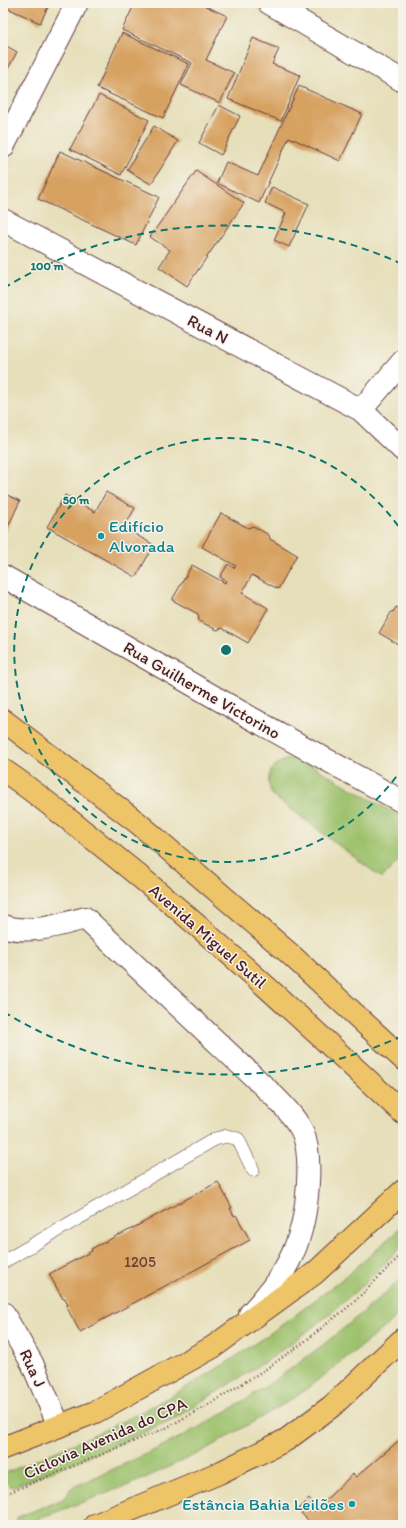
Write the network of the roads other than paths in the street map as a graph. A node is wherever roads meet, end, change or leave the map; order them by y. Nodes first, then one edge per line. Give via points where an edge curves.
1 (77, 3) edge
2 (269, 3) edge
3 (297, 10) edge
4 (403, 81) edge
5 (3, 147) edge
6 (3, 220) edge
7 (403, 361) edge
8 (362, 410) junction
9 (403, 450) edge
10 (3, 576) edge
11 (3, 720) edge
12 (3, 770) edge
13 (403, 802) edge
14 (3, 926) edge
15 (403, 1059) edge
16 (403, 1113) edge
17 (253, 1170) dead end
18 (403, 1191) edge
19 (3, 1262) edge
20 (3, 1313) edge
21 (403, 1339) edge
22 (213, 1347) junction
23 (403, 1350) edge
24 (374, 1366) junction
25 (59, 1426) junction
26 (3, 1448) edge
27 (95, 1525) edge

1 - 5 street
2 - 3 street
3 - 4 street
6 - 8 street, Rua N
7 - 8 street
8 - 9 street, Rua N
10 - 13 street, Rua Guilherme Victorino via 250,718
11 - 15 main road via 138,823 290,954
12 - 16 main road, Avenida Miguel Sutil via 140,876 263,983
14 - 22 street via 21,930 37,929 85,918 271,1093 302,1131 309,1166 308,1193 297,1245 288,1266 268,1294
17 - 19 lane via 238,1139 227,1136 215,1139
18 - 22 main road via 315,1273
20 - 25 street, Rua J via 32,1363
21 - 24 main road
22 - 25 main road via 95,1412
23 - 24 main road
24 - 27 main road via 332,1406 286,1440 219,1473
25 - 26 main road

